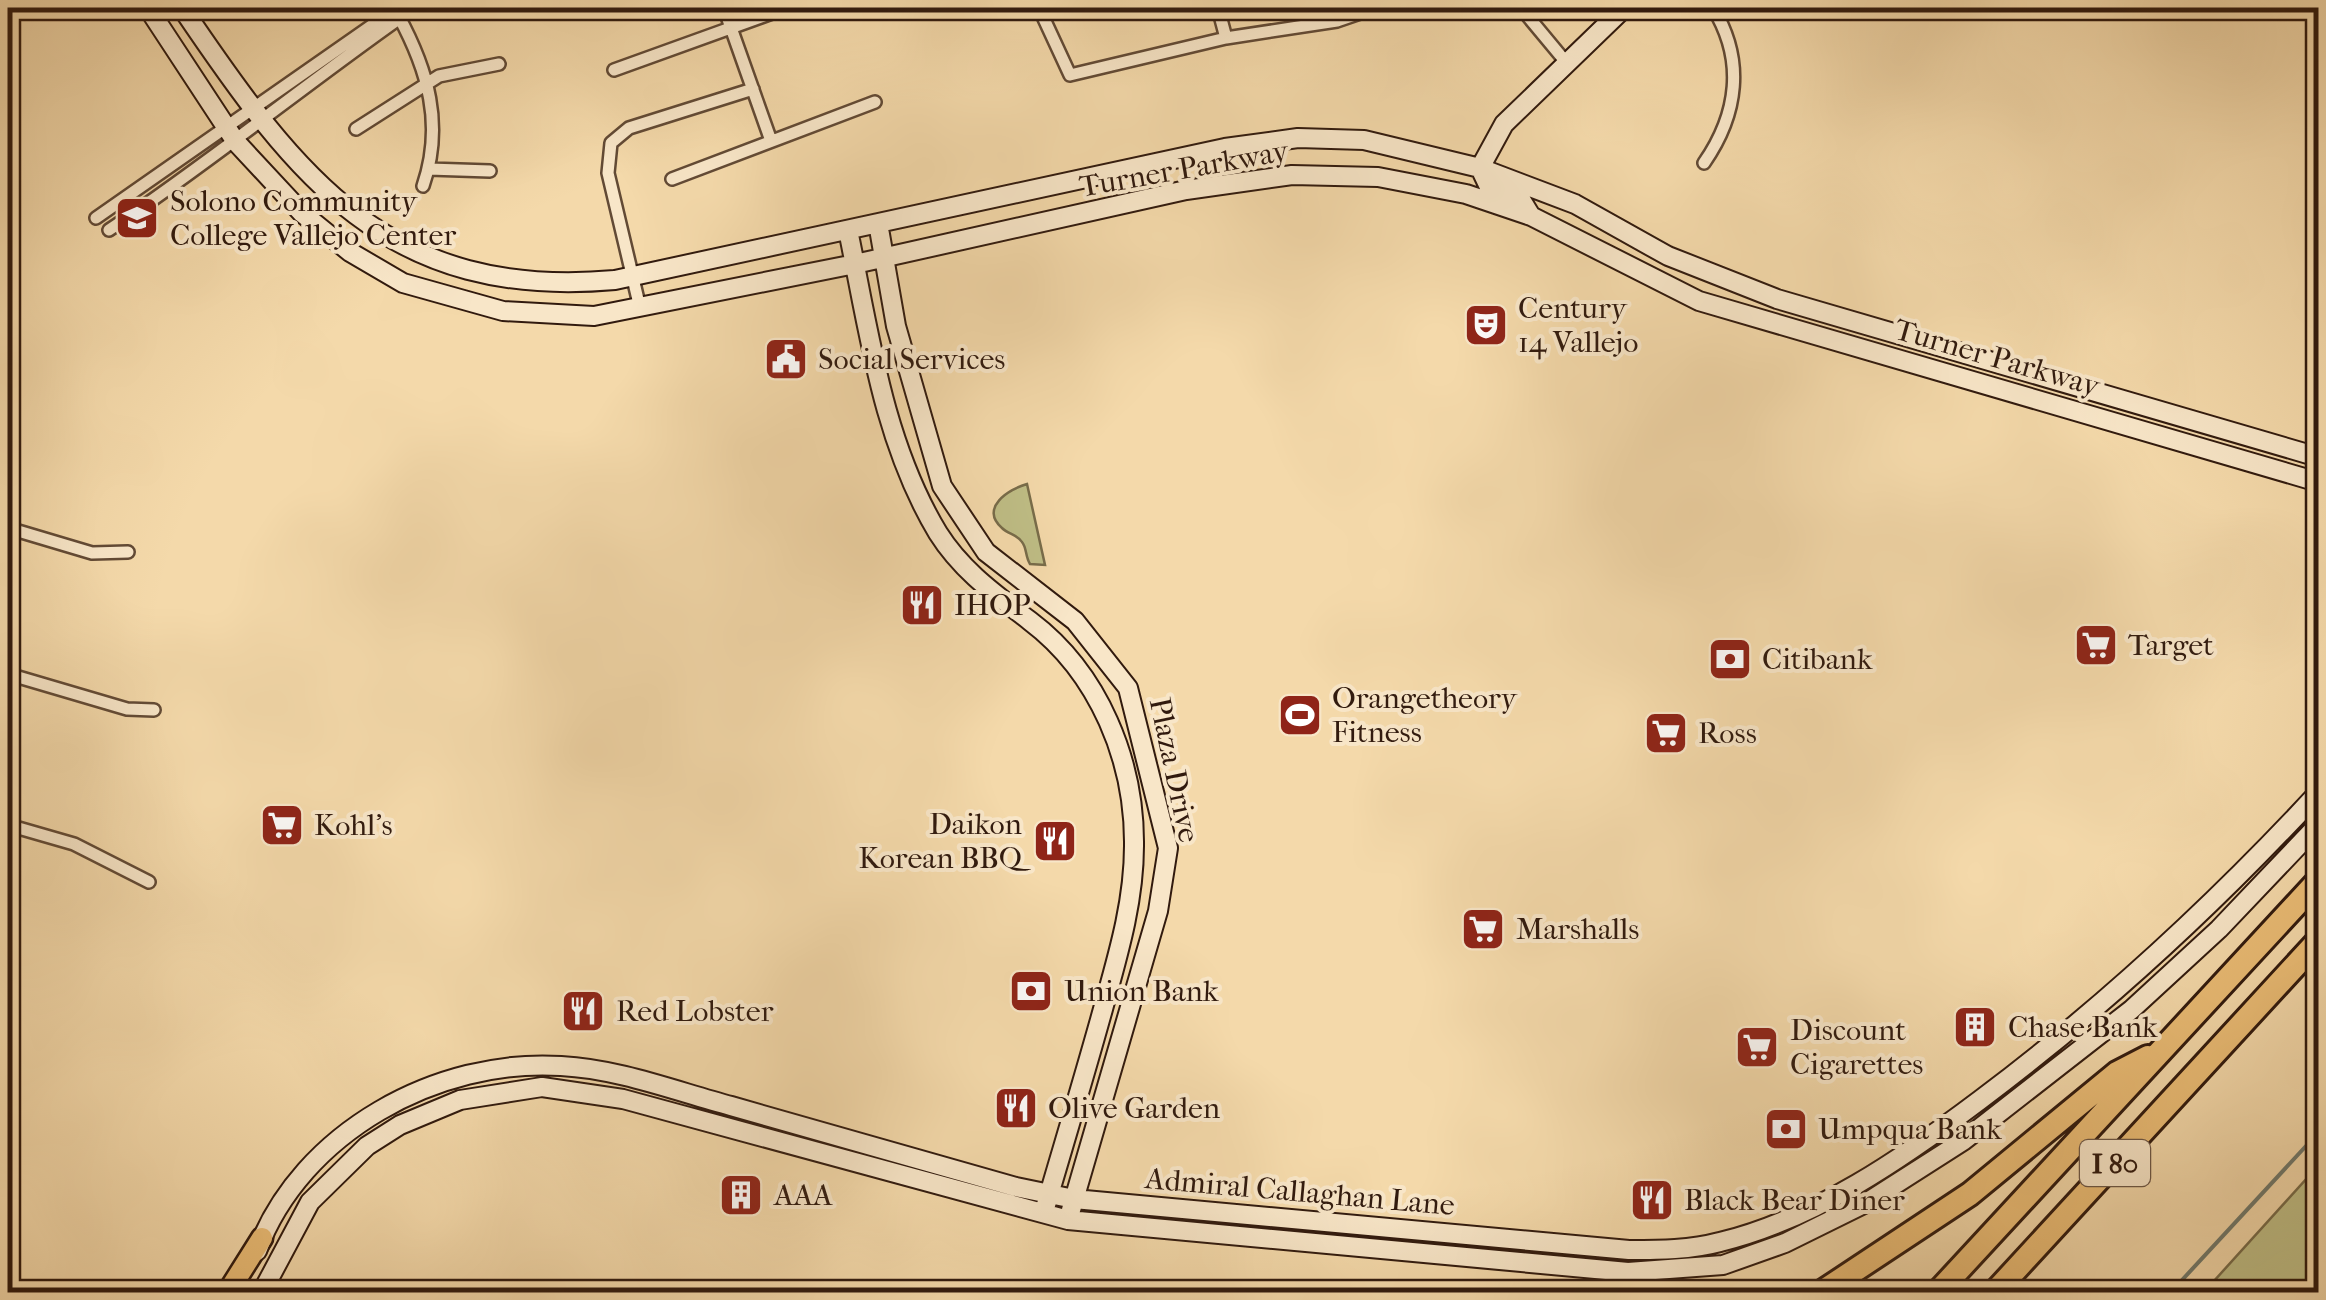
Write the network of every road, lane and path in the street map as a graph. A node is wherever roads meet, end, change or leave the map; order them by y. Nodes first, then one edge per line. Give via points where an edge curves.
1 (148, 8) edge
2 (182, 8) edge
3 (724, 8) edge
4 (786, 8) edge
5 (1040, 8) edge
6 (1218, 8) edge
7 (1375, 8) edge
8 (1521, 8) edge
9 (1624, 8) edge
10 (1712, 8) edge
11 (396, 12) edge
12 (732, 26) junction
13 (1226, 38) junction
14 (1566, 61) junction
15 (499, 64) dead end
16 (614, 70) dead end
17 (428, 82) junction
18 (753, 89) junction
19 (875, 102) dead end
20 (255, 114) junction
21 (225, 126) junction
22 (356, 129) dead end
23 (770, 138) junction
24 (236, 142) junction
25 (1704, 163) dead end
26 (1480, 168) junction
27 (429, 169) junction
28 (490, 171) dead end
29 (672, 179) dead end
30 (423, 186) dead end
31 (1531, 216) junction
32 (96, 218) dead end
33 (878, 223) junction
34 (109, 230) dead end
35 (848, 230) junction
36 (884, 258) junction
37 (856, 264) junction
38 (632, 276) junction
39 (640, 308) junction
40 (2318, 457) edge
41 (2318, 482) edge
42 (8, 528) edge
43 (128, 552) dead end
44 (8, 674) edge
45 (154, 710) dead end
46 (2318, 793) edge
47 (8, 825) edge
48 (2318, 825) edge
49 (2318, 881) edge
50 (149, 882) dead end
51 (2318, 941) edge
52 (2164, 1048) junction
53 (1049, 1194) junction
54 (1074, 1199) junction
55 (1043, 1216) junction
56 (1068, 1220) junction
57 (262, 1238) junction
58 (228, 1292) edge
59 (239, 1292) edge
60 (262, 1292) edge
61 (1822, 1292) edge
62 (1938, 1292) edge
63 (1995, 1292) edge

1 - 21 street, Turner Parkway
2 - 20 street, Turner Parkway
3 - 12 street
4 - 12 street
5 - 13 street via 1070,76
6 - 13 street
7 - 13 street via 1337,21
8 - 14 street
9 - 14 street
10 - 25 street via 1732,48 1735,84 1720,140
11 - 17 street
11 - 20 street
12 - 16 street
12 - 18 street
14 - 26 street via 1504,124
15 - 17 street
17 - 22 street
17 - 27 street via 434,136
18 - 23 street
18 - 38 street via 629,128 611,143 608,173
19 - 23 street
20 - 21 street
20 - 24 street
20 - 38 street, Turner Parkway via 328,194 398,244 479,273 534,282
21 - 24 street, Turner Parkway
21 - 32 street
23 - 29 street
24 - 34 street
24 - 39 street, Turner Parkway via 302,214 403,282 516,313 594,316
26 - 31 street via 1490,188 1520,198
26 - 33 street, Turner Parkway via 1364,140 1298,138
26 - 40 street, Turner Parkway via 1575,204 1668,256 1777,298
27 - 28 street
27 - 30 street
31 - 36 street, Turner Parkway via 1425,184 1292,175 1186,190
31 - 41 street, Turner Parkway via 1699,301
33 - 35 street, Turner Parkway
33 - 36 street, Plaza Drive
35 - 37 street, Plaza Drive
35 - 38 street, Turner Parkway
36 - 37 street, Turner Parkway
36 - 54 street, Plaza Drive via 896,326 942,486 986,552 1075,621 1128,688 1168,848 1154,926
37 - 39 street, Turner Parkway
37 - 53 street, Plaza Drive via 900,454 936,529 954,558 1054,642 1093,687 1127,778 1132,897
38 - 39 street
42 - 43 street via 92,552
44 - 45 street
46 - 54 street, Admiral Callaghan Lane via 2178,936 2059,1041 1905,1155 1735,1238 1629,1250
47 - 50 street via 74,844
48 - 56 street, Admiral Callaghan Lane via 2219,929 2073,1059 1905,1181 1742,1260 1628,1272
49 - 52 highway, I 80
51 - 63 highway, I 80
52 - 61 highway via 2117,1073 1970,1194
52 - 62 highway, I 80
53 - 54 street, Admiral Callaghan Lane
53 - 55 street, Plaza Drive
53 - 57 street, Admiral Callaghan Lane via 618,1074 518,1066 431,1086 362,1122 305,1173
54 - 56 street, Plaza Drive
55 - 56 street, Admiral Callaghan Lane
55 - 60 street, Admiral Callaghan Lane via 622,1098 520,1088 439,1107 351,1159 298,1219
57 - 58 main road
57 - 59 street, Admiral Callaghan Lane

